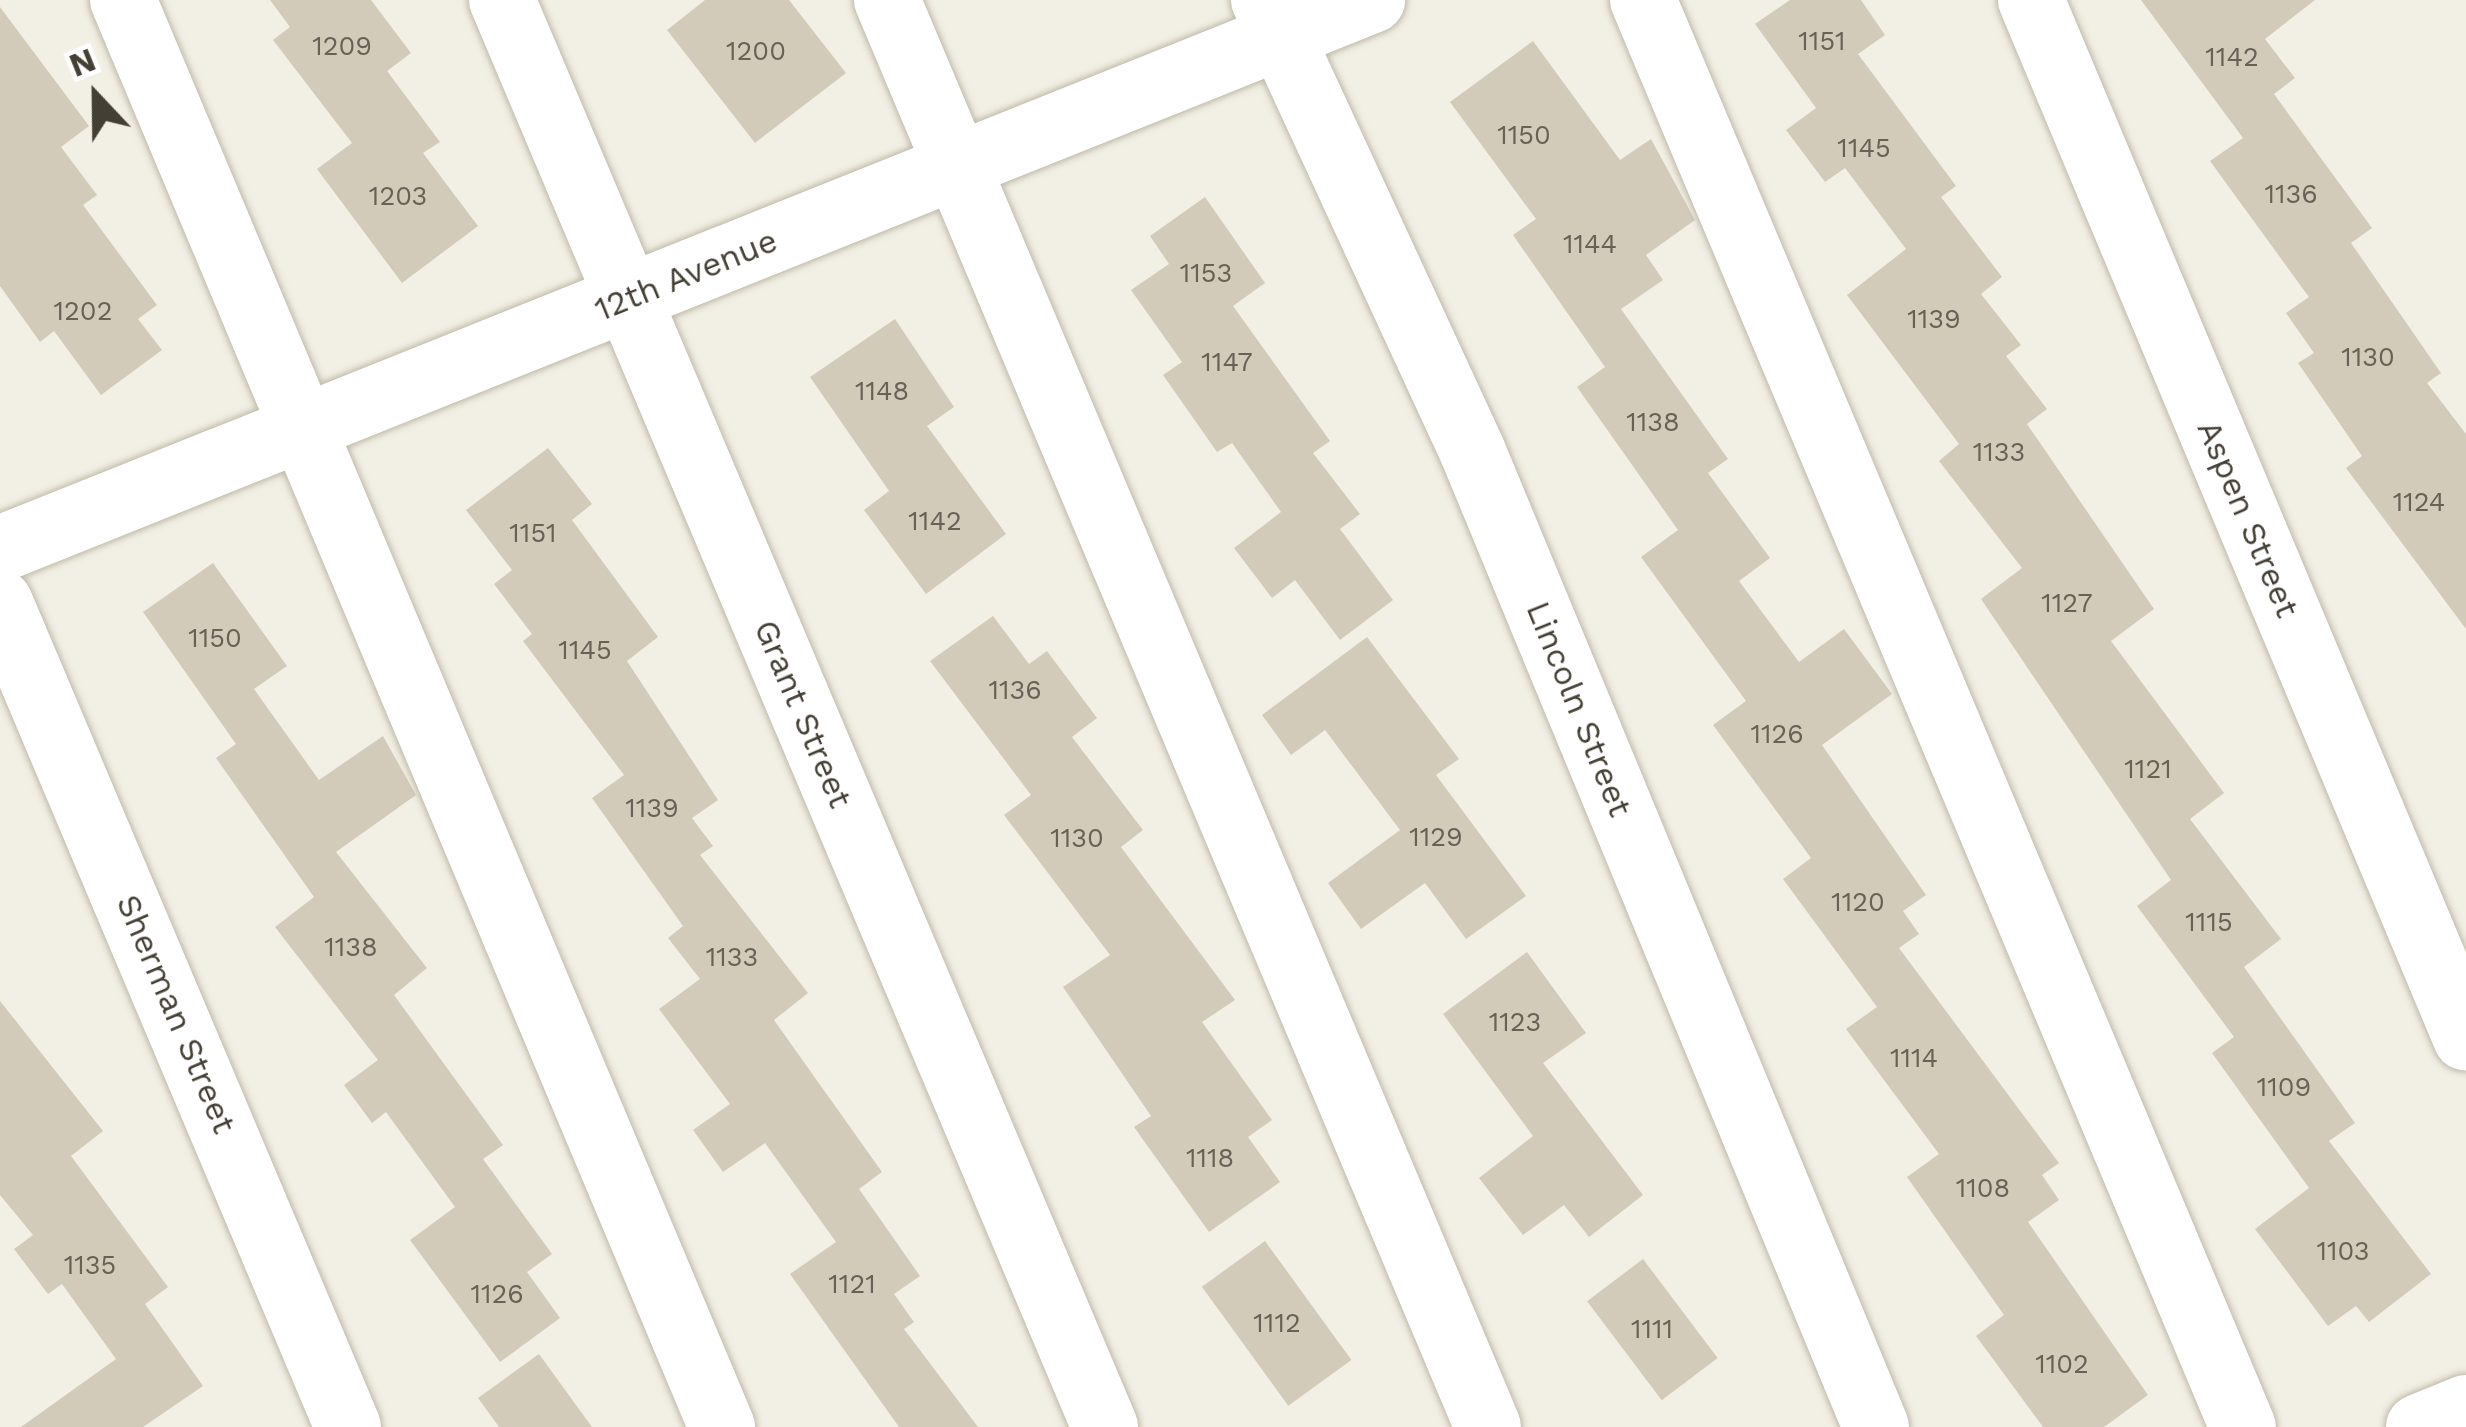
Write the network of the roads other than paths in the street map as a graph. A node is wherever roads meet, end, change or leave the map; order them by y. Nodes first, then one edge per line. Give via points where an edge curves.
1 (123, 0) edge
2 (502, 0) edge
3 (887, 0) edge
4 (1372, 0) edge
5 (1643, 0) edge
6 (2031, 0) edge
7 (1272, 18) edge
8 (958, 166) junction
9 (627, 298) junction
10 (304, 427) junction
11 (0, 549) edge
12 (0, 603) edge
13 (2466, 1037) edge
14 (2466, 1408) edge
15 (348, 1427) edge
16 (722, 1427) edge
17 (1105, 1427) edge
18 (1488, 1427) edge
19 (1876, 1427) edge
20 (2243, 1427) edge
21 (2419, 1427) edge

1 - 10 street
2 - 9 street, Grant Street
3 - 8 street
4 - 7 street, 12th Avenue
5 - 20 street
6 - 13 street, Aspen Street
7 - 8 street, 12th Avenue
7 - 19 street, Lincoln Street via 1472,450
8 - 9 street, 12th Avenue
8 - 18 street
9 - 10 street, 12th Avenue
9 - 17 street, Grant Street
10 - 11 street, 12th Avenue
10 - 16 street
12 - 15 street, Sherman Street
14 - 21 street

